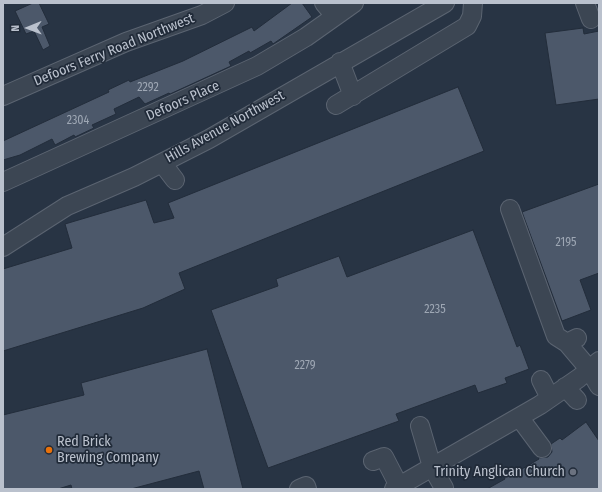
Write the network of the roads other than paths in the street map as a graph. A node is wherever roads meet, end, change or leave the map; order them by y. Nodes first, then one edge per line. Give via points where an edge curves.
1 (354, 3) edge
2 (445, 3) edge
3 (473, 3) edge
4 (221, 4) edge
5 (330, 10) edge
6 (340, 62) junction
7 (3, 96) edge
8 (353, 96) junction
9 (336, 105) dead end
10 (162, 163) junction
11 (175, 180) dead end
12 (3, 182) edge
13 (510, 209) dead end
14 (3, 247) edge
15 (594, 365) edge
16 (541, 380) dead end
17 (599, 386) edge
18 (550, 398) junction
19 (519, 417) junction
20 (420, 426) dead end
21 (542, 448) dead end
22 (373, 461) dead end
23 (432, 467) junction
24 (396, 488) edge
25 (444, 488) dead end
26 (299, 489) edge
27 (307, 489) edge

1 - 5 street, Defoors Place
2 - 6 street, Hills Avenue Northwest
3 - 8 street via 472,16 467,26
4 - 7 street, Defoors Ferry Road Northwest via 202,15 126,42
5 - 12 street, Defoors Place via 258,66
6 - 8 street
6 - 10 street, Hills Avenue Northwest via 209,139
8 - 9 street
10 - 11 street
10 - 14 street, Hills Avenue Northwest via 67,206
13 - 15 street via 556,336 572,341
15 - 17 street
15 - 18 street via 571,394
16 - 18 street
18 - 19 street
19 - 21 street
19 - 23 street
20 - 23 street
22 - 24 street via 384,457
23 - 24 street
23 - 25 street
26 - 27 street via 306,486

